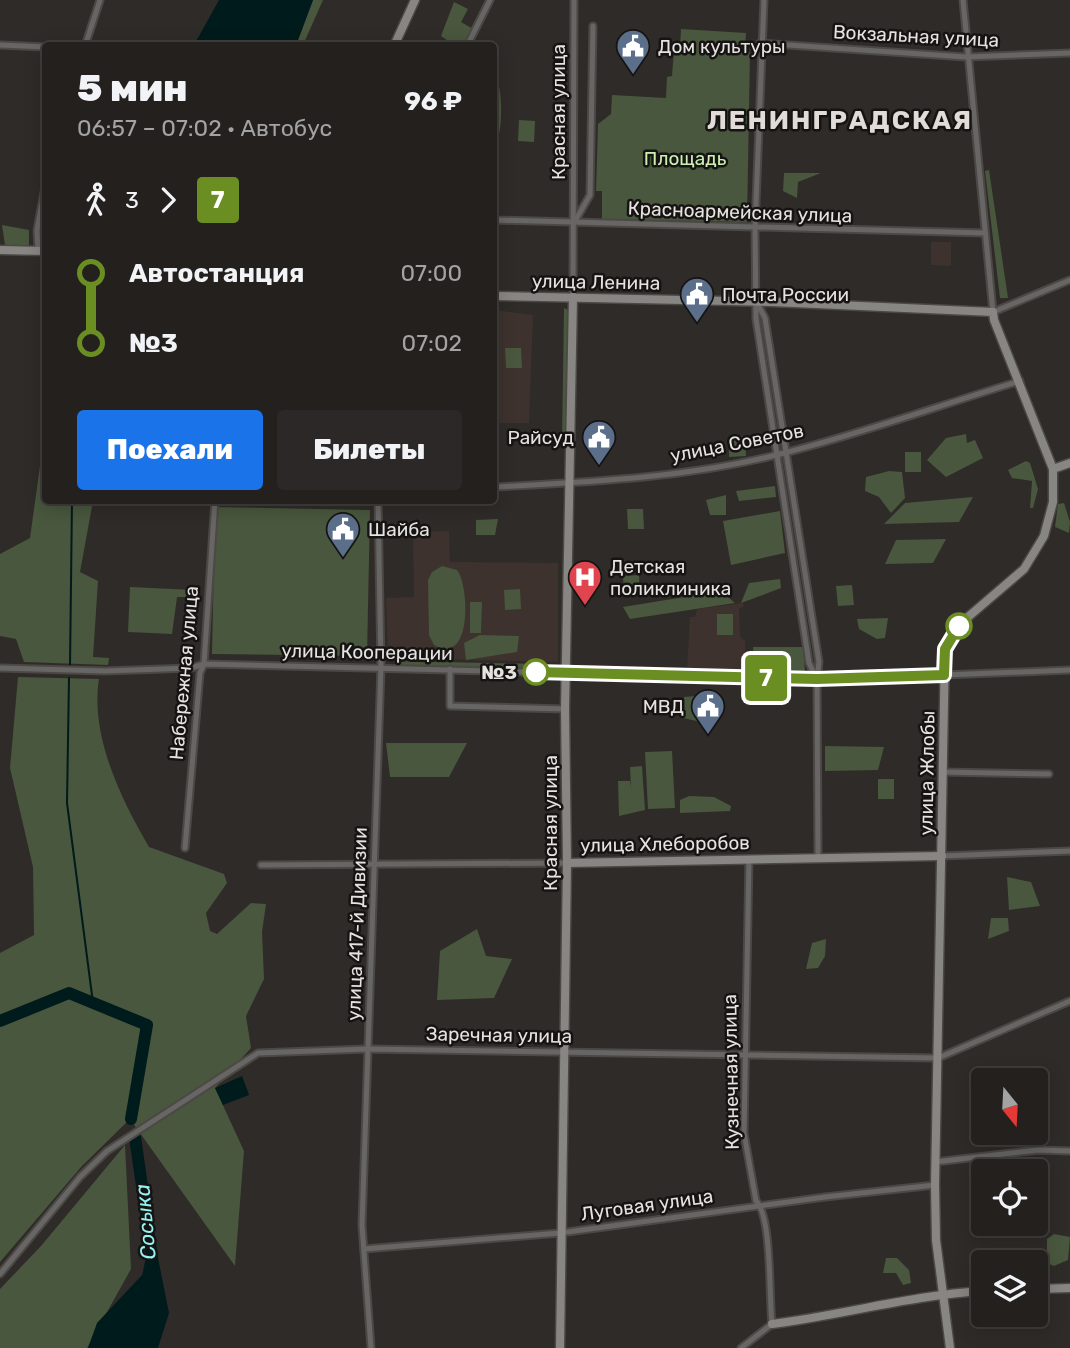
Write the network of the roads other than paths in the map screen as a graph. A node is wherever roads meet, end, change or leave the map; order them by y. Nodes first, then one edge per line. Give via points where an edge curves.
1 (100, 0) edge
2 (415, 0) edge
3 (490, 0) edge
4 (574, 0) edge
5 (764, 0) edge
6 (963, 0) edge
7 (593, 26) dead end
8 (86, 42) edge
9 (396, 42) edge
10 (469, 42) edge
11 (760, 43) junction
12 (0, 45) edge
13 (42, 47) edge
14 (1070, 53) edge
15 (966, 57) junction
16 (42, 203) edge
17 (497, 220) edge
18 (573, 223) junction
19 (755, 228) junction
20 (985, 233) junction
21 (0, 250) edge
22 (42, 251) edge
23 (1070, 280) edge
24 (497, 296) edge
25 (573, 297) junction
26 (757, 302) junction
27 (993, 312) junction
28 (1020, 381) junction
29 (786, 453) junction
30 (778, 455) junction
31 (1070, 463) edge
32 (1053, 469) junction
33 (569, 483) junction
34 (497, 487) edge
35 (215, 504) edge
36 (378, 504) edge
37 (204, 664) junction
38 (381, 667) junction
39 (0, 668) edge
40 (450, 669) junction
41 (1070, 670) edge
42 (566, 673) junction
43 (944, 675) junction
44 (817, 679) junction
45 (565, 709) junction
46 (943, 772) junction
47 (1049, 774) dead end
48 (185, 848) dead end
49 (1070, 851) edge
50 (942, 856) junction
51 (818, 857) junction
52 (749, 858) junction
53 (376, 863) junction
54 (567, 863) junction
55 (261, 865) dead end
56 (1070, 1002) edge
57 (367, 1049) junction
58 (563, 1052) junction
59 (744, 1055) junction
60 (938, 1058) junction
61 (1070, 1151) edge
62 (935, 1162) junction
63 (935, 1185) junction
64 (761, 1205) junction
65 (560, 1233) junction
66 (364, 1249) junction
67 (0, 1274) edge
68 (1070, 1288) edge
69 (1048, 1289) edge
70 (971, 1292) edge
71 (943, 1293) junction
72 (772, 1324) junction
73 (371, 1348) edge
74 (559, 1348) edge
75 (741, 1348) edge
76 (950, 1348) edge

1 - 8 street
2 - 9 street
3 - 10 street
4 - 18 street, Красная улица
5 - 11 street
6 - 15 street, улица Жлобы
7 - 18 street via 590,195
11 - 15 street, Вокзальная улица
11 - 19 street
12 - 13 street
14 - 15 street, Вокзальная улица
15 - 20 street, улица Жлобы
16 - 22 street via 37,230
17 - 18 street, Красноармейская улица
18 - 19 street, Красноармейская улица
18 - 25 street, Красная улица
19 - 20 street, Красноармейская улица
19 - 26 street
20 - 27 street, улица Жлобы
21 - 22 street
23 - 27 street, улица Ленина
24 - 25 street, улица Ленина
25 - 26 street, улица Ленина
25 - 33 street, Красная улица
26 - 27 street, улица Ленина
26 - 29 street via 765,318
26 - 30 street
27 - 28 street, улица Жлобы
28 - 29 street, улица Советов
28 - 32 street, улица Жлобы
29 - 30 street, улица Советов
29 - 44 street via 819,662
30 - 33 street, улица Советов via 684,472
30 - 44 street via 809,663
31 - 32 street
32 - 43 street, улица Жлобы via 1053,502 1044,536 1024,569 951,636 945,649
33 - 34 street, улица Советов
33 - 42 street, Красная улица
35 - 37 street, Набережная улица
36 - 38 street, улица 417-й Дивизии
37 - 38 street, улица Кооперации
37 - 39 street, улица Кооперации via 105,671
37 - 48 street, Набережная улица
38 - 40 street, улица Кооперации
38 - 53 street, улица 417-й Дивизии
40 - 42 street, улица Кооперации
40 - 45 street via 450,706
41 - 43 street, улица Кооперации
42 - 44 street, улица Кооперации
42 - 45 street, Красная улица
43 - 44 street, улица Кооперации
43 - 46 street, улица Жлобы
44 - 51 street
45 - 54 street, Красная улица
46 - 47 street
46 - 50 street, улица Жлобы
49 - 50 street, улица Хлеборобов
50 - 51 street, улица Хлеборобов
50 - 60 street, улица Жлобы
51 - 52 street, улица Хлеборобов
52 - 54 street, улица Хлеборобов
52 - 59 street, Кузнечная улица
53 - 54 street, улица Хлеборобов
53 - 55 street, улица Хлеборобов
53 - 57 street, улица 417-й Дивизии
54 - 58 street, Красная улица
56 - 60 street, Заречная улица
57 - 58 street, Заречная улица
57 - 66 street, улица 417-й Дивизии
57 - 67 street, Заречная улица via 258,1053 107,1152 80,1177
58 - 59 street, Заречная улица
58 - 65 street, Красная улица
59 - 60 street, Заречная улица
59 - 64 street, Кузнечная улица via 744,1133 755,1201
60 - 62 street, улица Жлобы
61 - 62 street via 1038,1150
62 - 63 street, улица Жлобы
63 - 64 street, Луговая улица
63 - 71 street, улица Жлобы
64 - 65 street, Луговая улица
64 - 72 street, Кузнечная улица
65 - 66 street, Луговая улица
65 - 74 street, Красная улица
66 - 73 street, улица 417-й Дивизии
68 - 69 street
70 - 71 street
71 - 72 street
71 - 76 street, улица Жлобы
72 - 75 street

